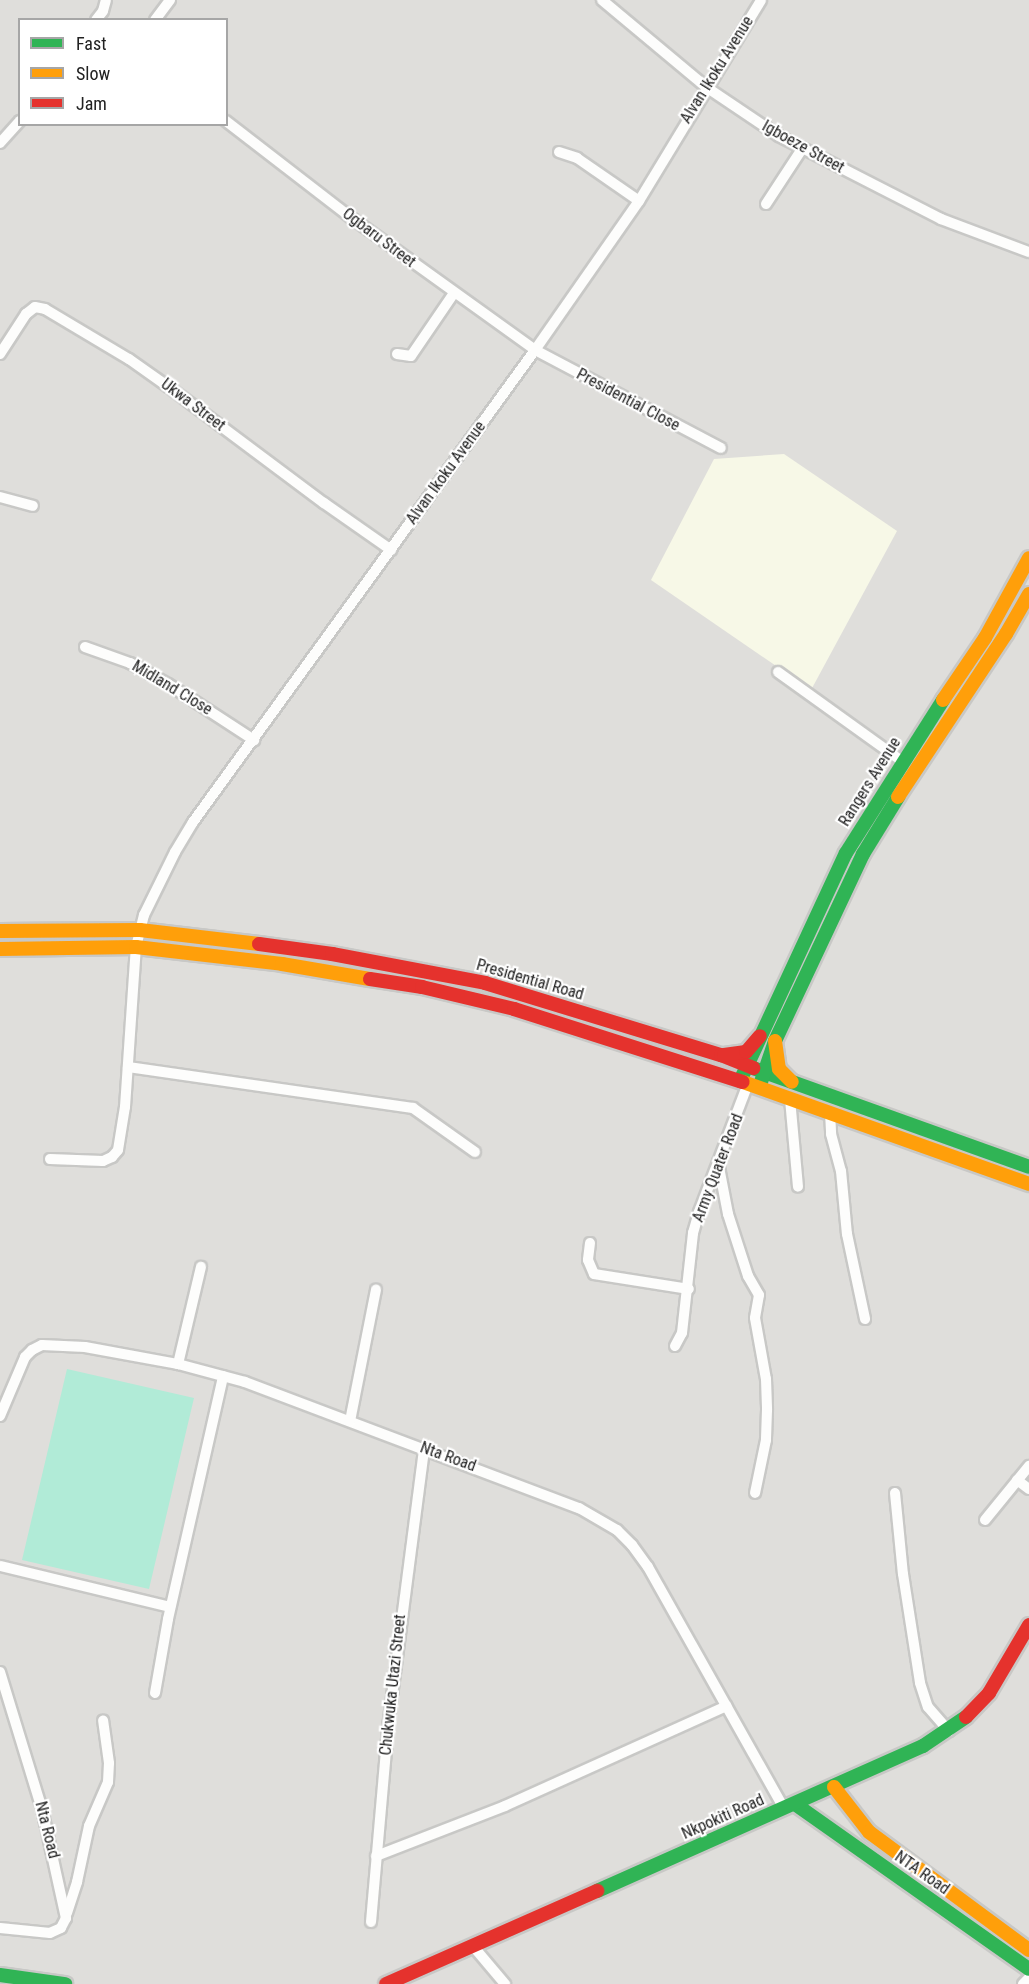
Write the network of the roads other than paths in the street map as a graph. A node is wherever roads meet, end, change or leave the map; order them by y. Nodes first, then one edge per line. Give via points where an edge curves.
1 (106, 0) edge
2 (170, 0) edge
3 (602, 0) edge
4 (761, 0) edge
5 (97, 18) edge
6 (156, 18) edge
7 (706, 87) junction
8 (18, 123) edge
9 (228, 123) edge
10 (0, 143) edge
11 (802, 148) junction
12 (559, 152) dead end
13 (639, 201) junction
14 (766, 204) dead end
15 (1029, 252) edge
16 (454, 293) junction
17 (535, 350) junction
18 (0, 354) edge
19 (397, 354) dead end
20 (721, 448) dead end
21 (0, 497) edge
22 (33, 506) dead end
23 (391, 550) junction
24 (1029, 558) edge
25 (1029, 594) edge
26 (85, 646) dead end
27 (778, 672) dead end
28 (254, 740) junction
29 (902, 761) junction
30 (140, 930) junction
31 (0, 931) edge
32 (136, 947) junction
33 (0, 949) edge
34 (760, 1036) junction
35 (775, 1041) junction
36 (721, 1054) junction
37 (747, 1065) junction
38 (128, 1067) junction
39 (765, 1072) junction
40 (749, 1084) junction
41 (800, 1087) junction
42 (790, 1099) junction
43 (830, 1112) junction
44 (951, 1140) junction
45 (475, 1152) dead end
46 (944, 1153) junction
47 (50, 1159) dead end
48 (718, 1162) junction
49 (1029, 1167) edge
50 (1029, 1184) edge
51 (798, 1187) dead end
52 (591, 1243) dead end
53 (201, 1267) dead end
54 (689, 1289) junction
55 (376, 1290) dead end
56 (865, 1318) dead end
57 (675, 1346) dead end
58 (178, 1364) junction
59 (224, 1376) junction
60 (0, 1416) edge
61 (350, 1421) junction
62 (424, 1449) junction
63 (1029, 1466) edge
64 (1017, 1480) junction
65 (1029, 1489) edge
66 (755, 1493) dead end
67 (895, 1493) dead end
68 (984, 1520) dead end
69 (1, 1566) edge
70 (171, 1606) junction
71 (1029, 1624) edge
72 (0, 1672) edge
73 (155, 1693) dead end
74 (726, 1706) junction
75 (104, 1720) dead end
76 (949, 1731) junction
77 (834, 1787) junction
78 (790, 1806) junction
79 (376, 1856) junction
80 (66, 1918) junction
81 (371, 1922) dead end
82 (0, 1928) edge
83 (473, 1946) junction
84 (1029, 1950) edge
85 (1029, 1970) edge
86 (0, 1975) edge
87 (1029, 1978) edge
88 (410, 1979) edge
89 (389, 1983) edge
90 (65, 1984) edge
91 (505, 1984) edge
92 (1023, 1984) edge

1 - 5 street
2 - 6 street
3 - 7 street, Igboeze Street
4 - 7 street, Alvan Ikoku Avenue
7 - 11 street, Igboeze Street
7 - 13 street, Alvan Ikoku Avenue
8 - 10 street
9 - 16 street, Ogbaru Street
11 - 14 street
11 - 15 street, Igboeze Street via 941,219
12 - 13 street via 577,158
13 - 17 street, Alvan Ikoku Avenue
16 - 17 street, Ogbaru Street
16 - 19 street via 411,356
17 - 20 street, Presidential Close
17 - 23 street, Alvan Ikoku Avenue
18 - 23 street, Ukwa Street via 26,314 35,307 45,309 171,388
21 - 22 street
23 - 28 street, Alvan Ikoku Avenue
24 - 29 main road, Rangers Avenue via 986,638
25 - 35 main road, Rangers Avenue via 863,854
26 - 28 street, Midland Close via 140,668
27 - 29 street
28 - 30 street, Alvan Ikoku Avenue via 175,852 153,893
29 - 34 main road, Rangers Avenue via 846,853
30 - 31 main road, Presidential Road
30 - 32 street, Alvan Ikoku Avenue
30 - 36 main road, Presidential Road via 332,954 485,983
32 - 33 main road, Presidential Road
32 - 38 street, Alvan Ikoku Avenue
32 - 40 main road, Presidential Road via 282,964 422,987 514,1009
34 - 36 main road via 746,1052
34 - 37 main road, Rangers Avenue
35 - 39 main road, Rangers Avenue
35 - 41 main road via 782,1074
36 - 37 main road, Presidential Road
37 - 39 main road, Presidential Road
37 - 40 main road, Rangers Avenue
38 - 45 street via 413,1108
38 - 47 street, Alvan Ikoku Avenue via 121,1139 112,1157 103,1161
39 - 40 main road, Rangers Avenue
39 - 41 main road, Presidential Road
40 - 42 main road, Presidential Road
40 - 48 street, Army Quater Road
41 - 44 main road, Presidential Road
42 - 43 main road, Presidential Road
42 - 51 street
43 - 46 main road, Presidential Road
43 - 56 street via 847,1234
44 - 46 main road
44 - 49 main road, Presidential Road
46 - 50 main road, Presidential Road
48 - 54 street, Army Quater Road via 693,1233
48 - 66 street via 728,1214 748,1275 759,1295 755,1318 766,1379 767,1410 766,1440
52 - 54 street via 588,1260 594,1274
53 - 58 street
54 - 57 street, Army Quater Road via 682,1333
55 - 61 street
58 - 59 street, Nta Road
58 - 60 street, Nta Road via 85,1347 42,1345 25,1357
59 - 61 street, Nta Road
59 - 70 street
61 - 62 street, Nta Road
62 - 74 street, Nta Road via 531,1487 617,1530 648,1567
62 - 79 street, Chukwuka Utazi Street via 403,1601
63 - 64 street
64 - 65 street
64 - 68 street
67 - 76 street via 920,1683 928,1707
69 - 70 street
70 - 73 street
71 - 76 main road, Nkpokiti Road via 989,1693
72 - 80 street, Nta Road via 42,1809
74 - 78 street, Nta Road
74 - 79 street via 505,1806
75 - 80 street via 108,1782 89,1826
76 - 77 main road, Nkpokiti Road
77 - 78 main road, Nkpokiti Road
77 - 84 main road, NTA Road via 869,1832
78 - 83 main road, Nkpokiti Road
78 - 85 main road, NTA Road
79 - 81 street, Chukwuka Utazi Street
80 - 82 street via 61,1928 50,1933
83 - 88 main road, Nkpokiti Road
83 - 91 street
86 - 90 main road
87 - 92 street
88 - 89 main road, Nkpokiti Road

